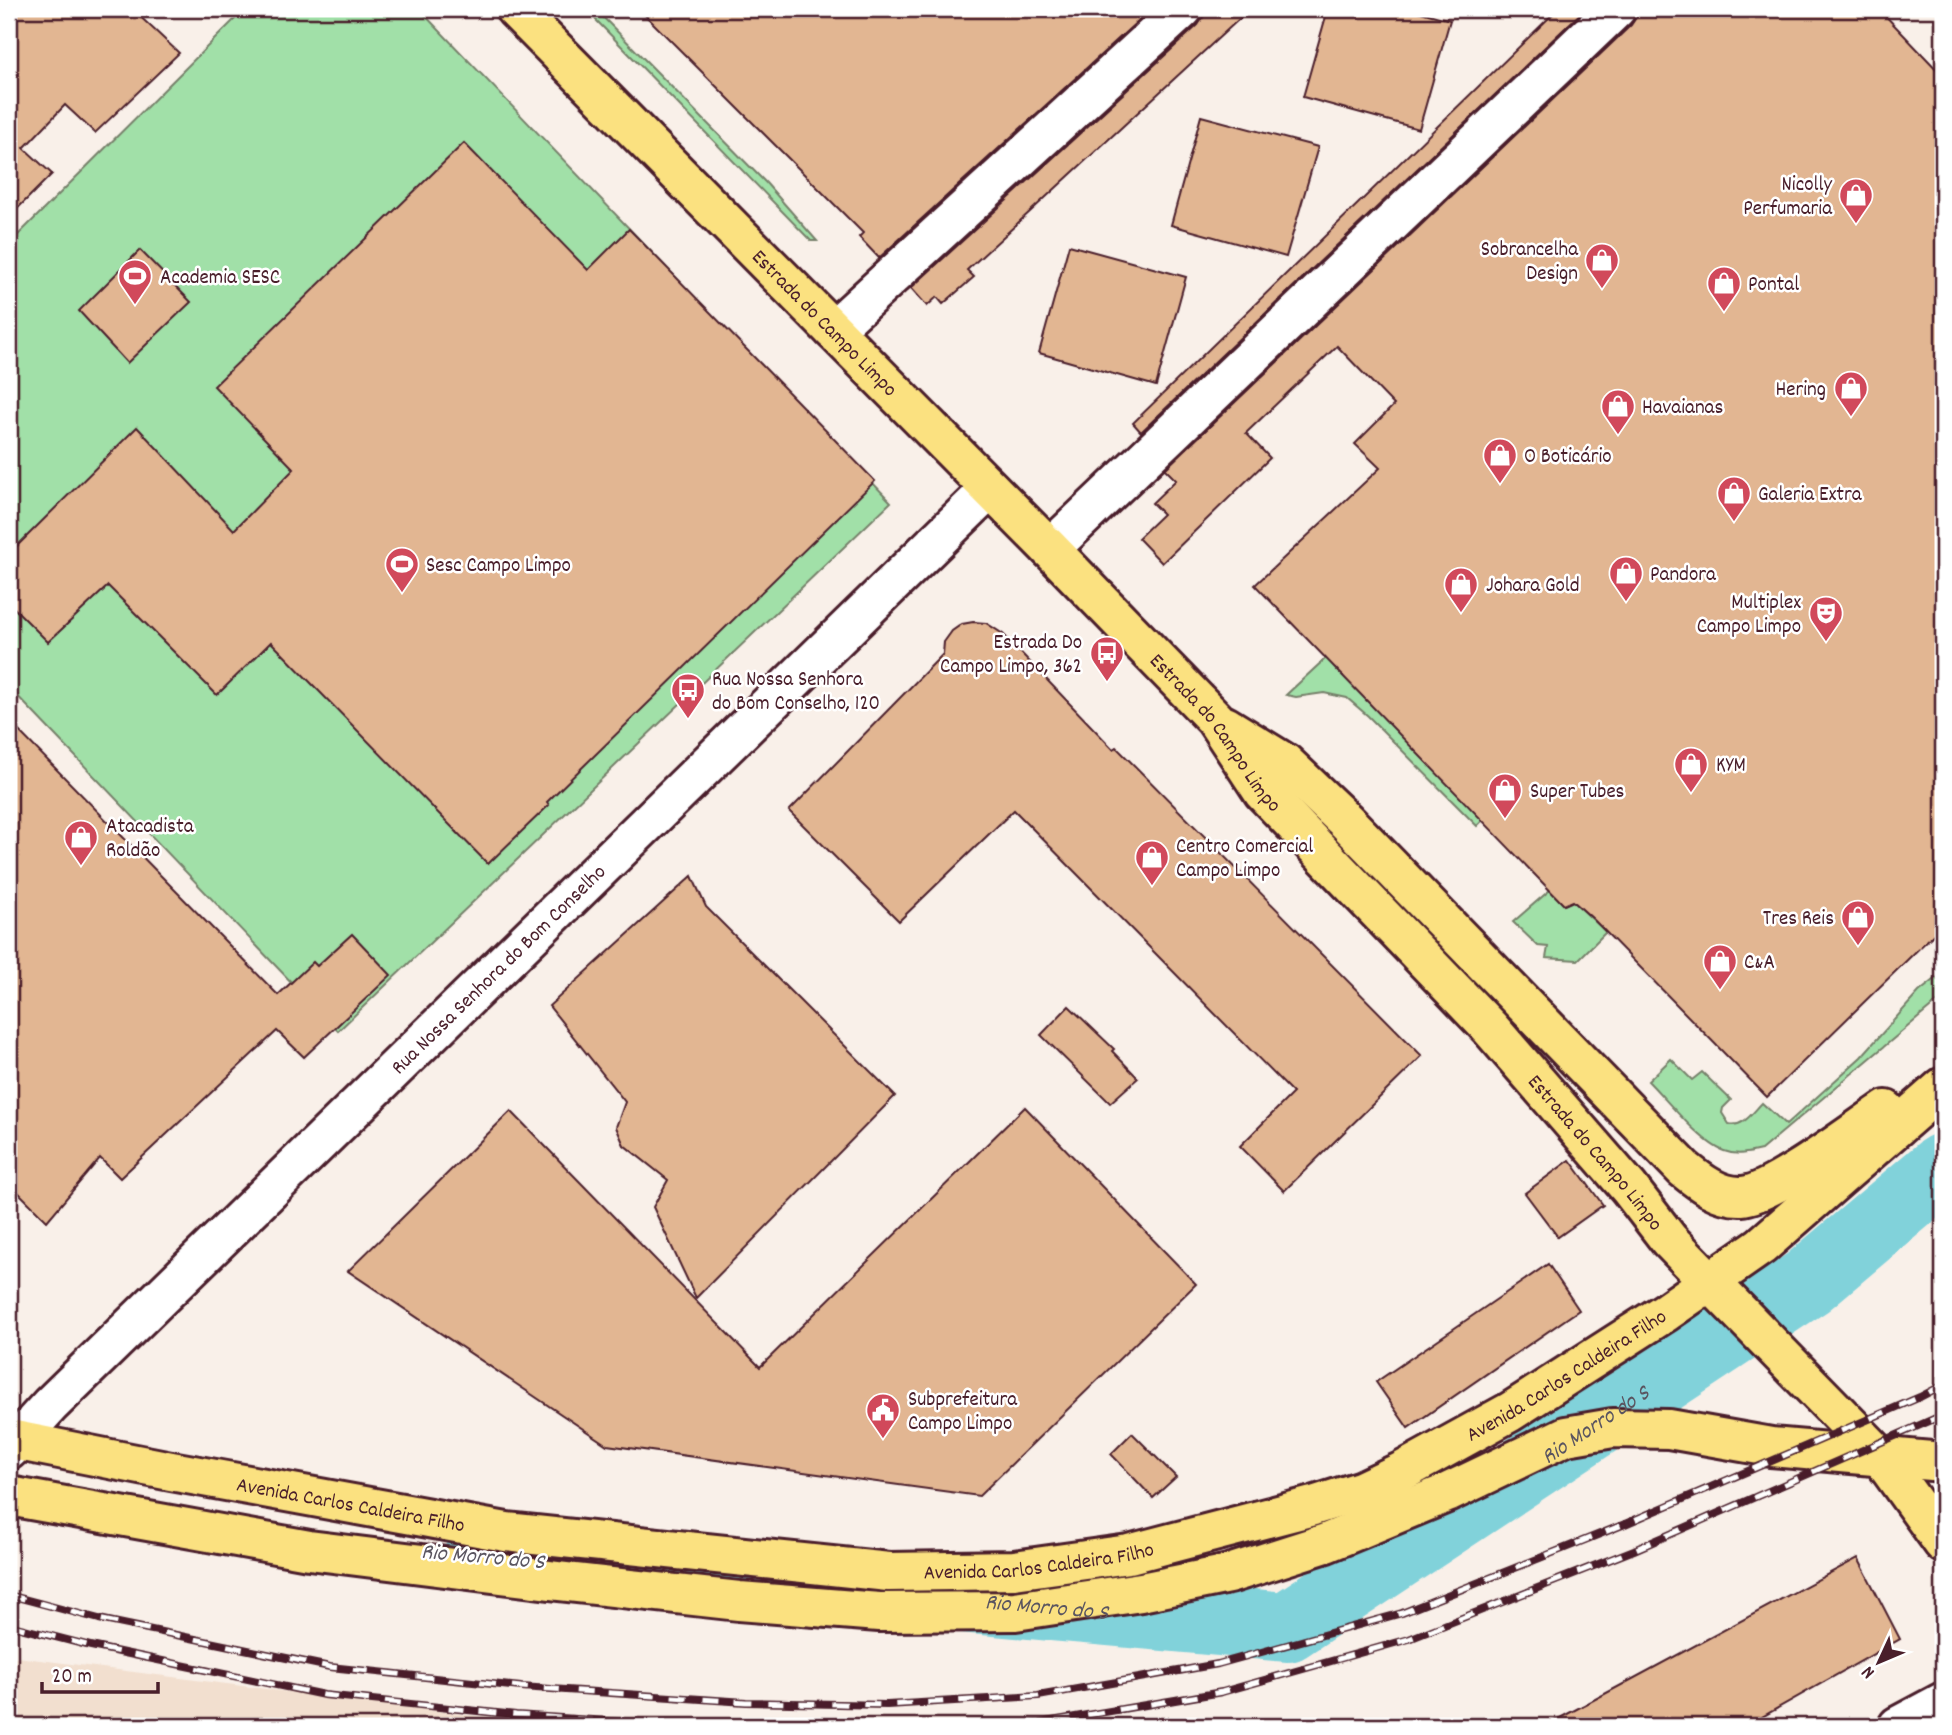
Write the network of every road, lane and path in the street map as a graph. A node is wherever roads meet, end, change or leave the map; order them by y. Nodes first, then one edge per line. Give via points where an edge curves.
1 (515, 9) edge
2 (1183, 9) edge
3 (1616, 9) edge
4 (834, 330) junction
5 (990, 489) junction
6 (1050, 549) junction
7 (1215, 719) junction
8 (1943, 1072) edge
9 (1943, 1087) edge
10 (1711, 1281) junction
11 (11, 1443) edge
12 (1881, 1457) junction
13 (1943, 1462) edge
14 (9, 1496) edge
15 (1943, 1543) edge
16 (1943, 1702) edge
17 (1898, 1726) edge

1 - 4 main road, Estrada do Campo Limpo
2 - 4 street
3 - 6 street
4 - 5 main road, Estrada do Campo Limpo
5 - 6 main road, Estrada do Campo Limpo
5 - 11 street, Rua Nossa Senhora do Bom Conselho
6 - 7 main road, Estrada do Campo Limpo
7 - 8 main road via 1285,763 1703,1185 1743,1196 1773,1186
7 - 10 main road, Estrada do Campo Limpo via 1263,792 1490,1028 1669,1240
9 - 10 main road, Avenida Carlos Caldeira Filho via 1761,1246
10 - 11 main road, Avenida Carlos Caldeira Filho via 1510,1412 1363,1490 1129,1554 1014,1570 889,1572 506,1532
10 - 12 main road, Estrada do Campo Limpo
12 - 13 main road, Avenida Carlos Caldeira Filho
12 - 14 main road, Avenida Carlos Caldeira Filho via 1771,1447 1669,1429 1613,1428 1566,1436 1447,1493 1326,1543 1228,1574 1015,1611 879,1612 558,1581 309,1550
12 - 15 main road, Estrada do Campo Limpo
16 - 17 street

